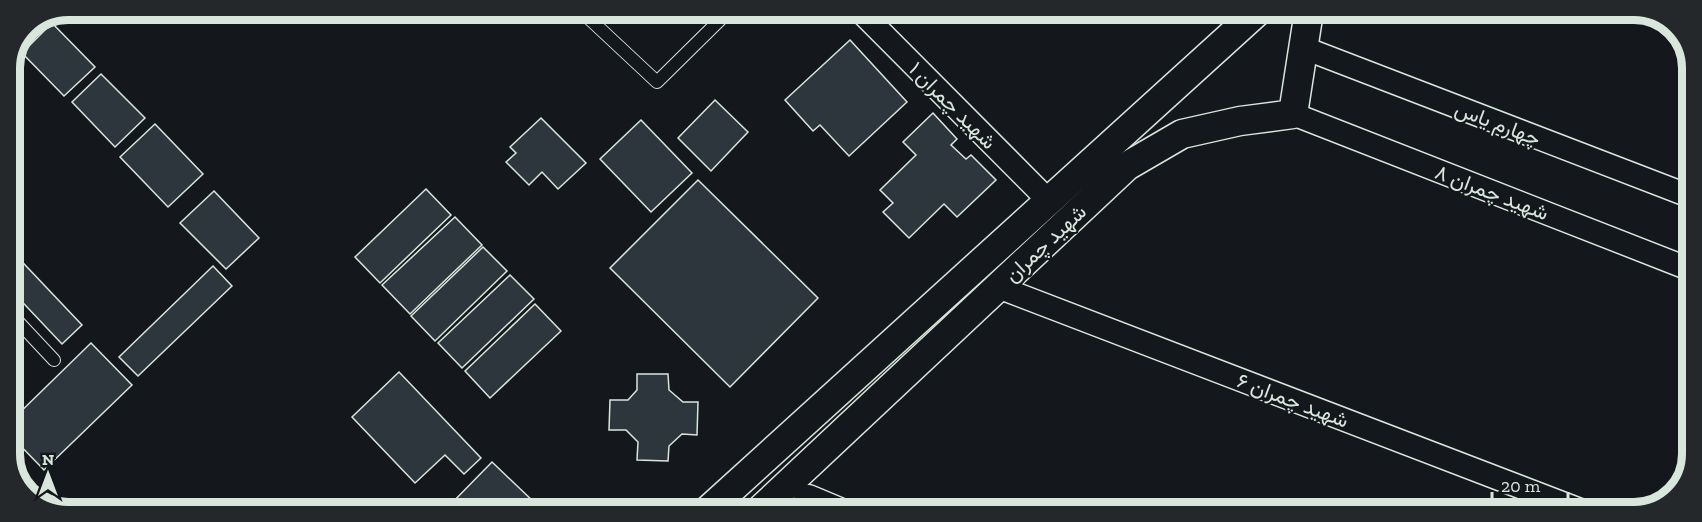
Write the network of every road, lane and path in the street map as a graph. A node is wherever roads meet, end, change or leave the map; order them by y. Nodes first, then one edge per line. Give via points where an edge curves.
1 (591, 20) edge
2 (719, 20) edge
3 (869, 20) edge
4 (1248, 20) edge
5 (1308, 20) edge
6 (1304, 48) junction
7 (1293, 114) junction
8 (1682, 193) edge
9 (1048, 200) junction
10 (1682, 266) edge
11 (998, 287) junction
12 (20, 324) edge
13 (54, 360) dead end
14 (808, 499) dead end
15 (717, 502) edge
16 (769, 502) edge
17 (815, 502) edge
18 (1559, 502) edge

1 - 2 lane via 657,82
3 - 9 street, شهید چمران ۱
4 - 9 street, شهید چمران
5 - 6 street
6 - 7 street
6 - 8 street, چهارم یاس
7 - 10 street, شهید چمران ۸
7 - 11 street, شهید چمران via 1182,134 1128,166
9 - 15 street, شهید چمران
11 - 16 street, شهید چمران
11 - 18 street, شهید چمران ۶
12 - 13 lane
14 - 17 street

